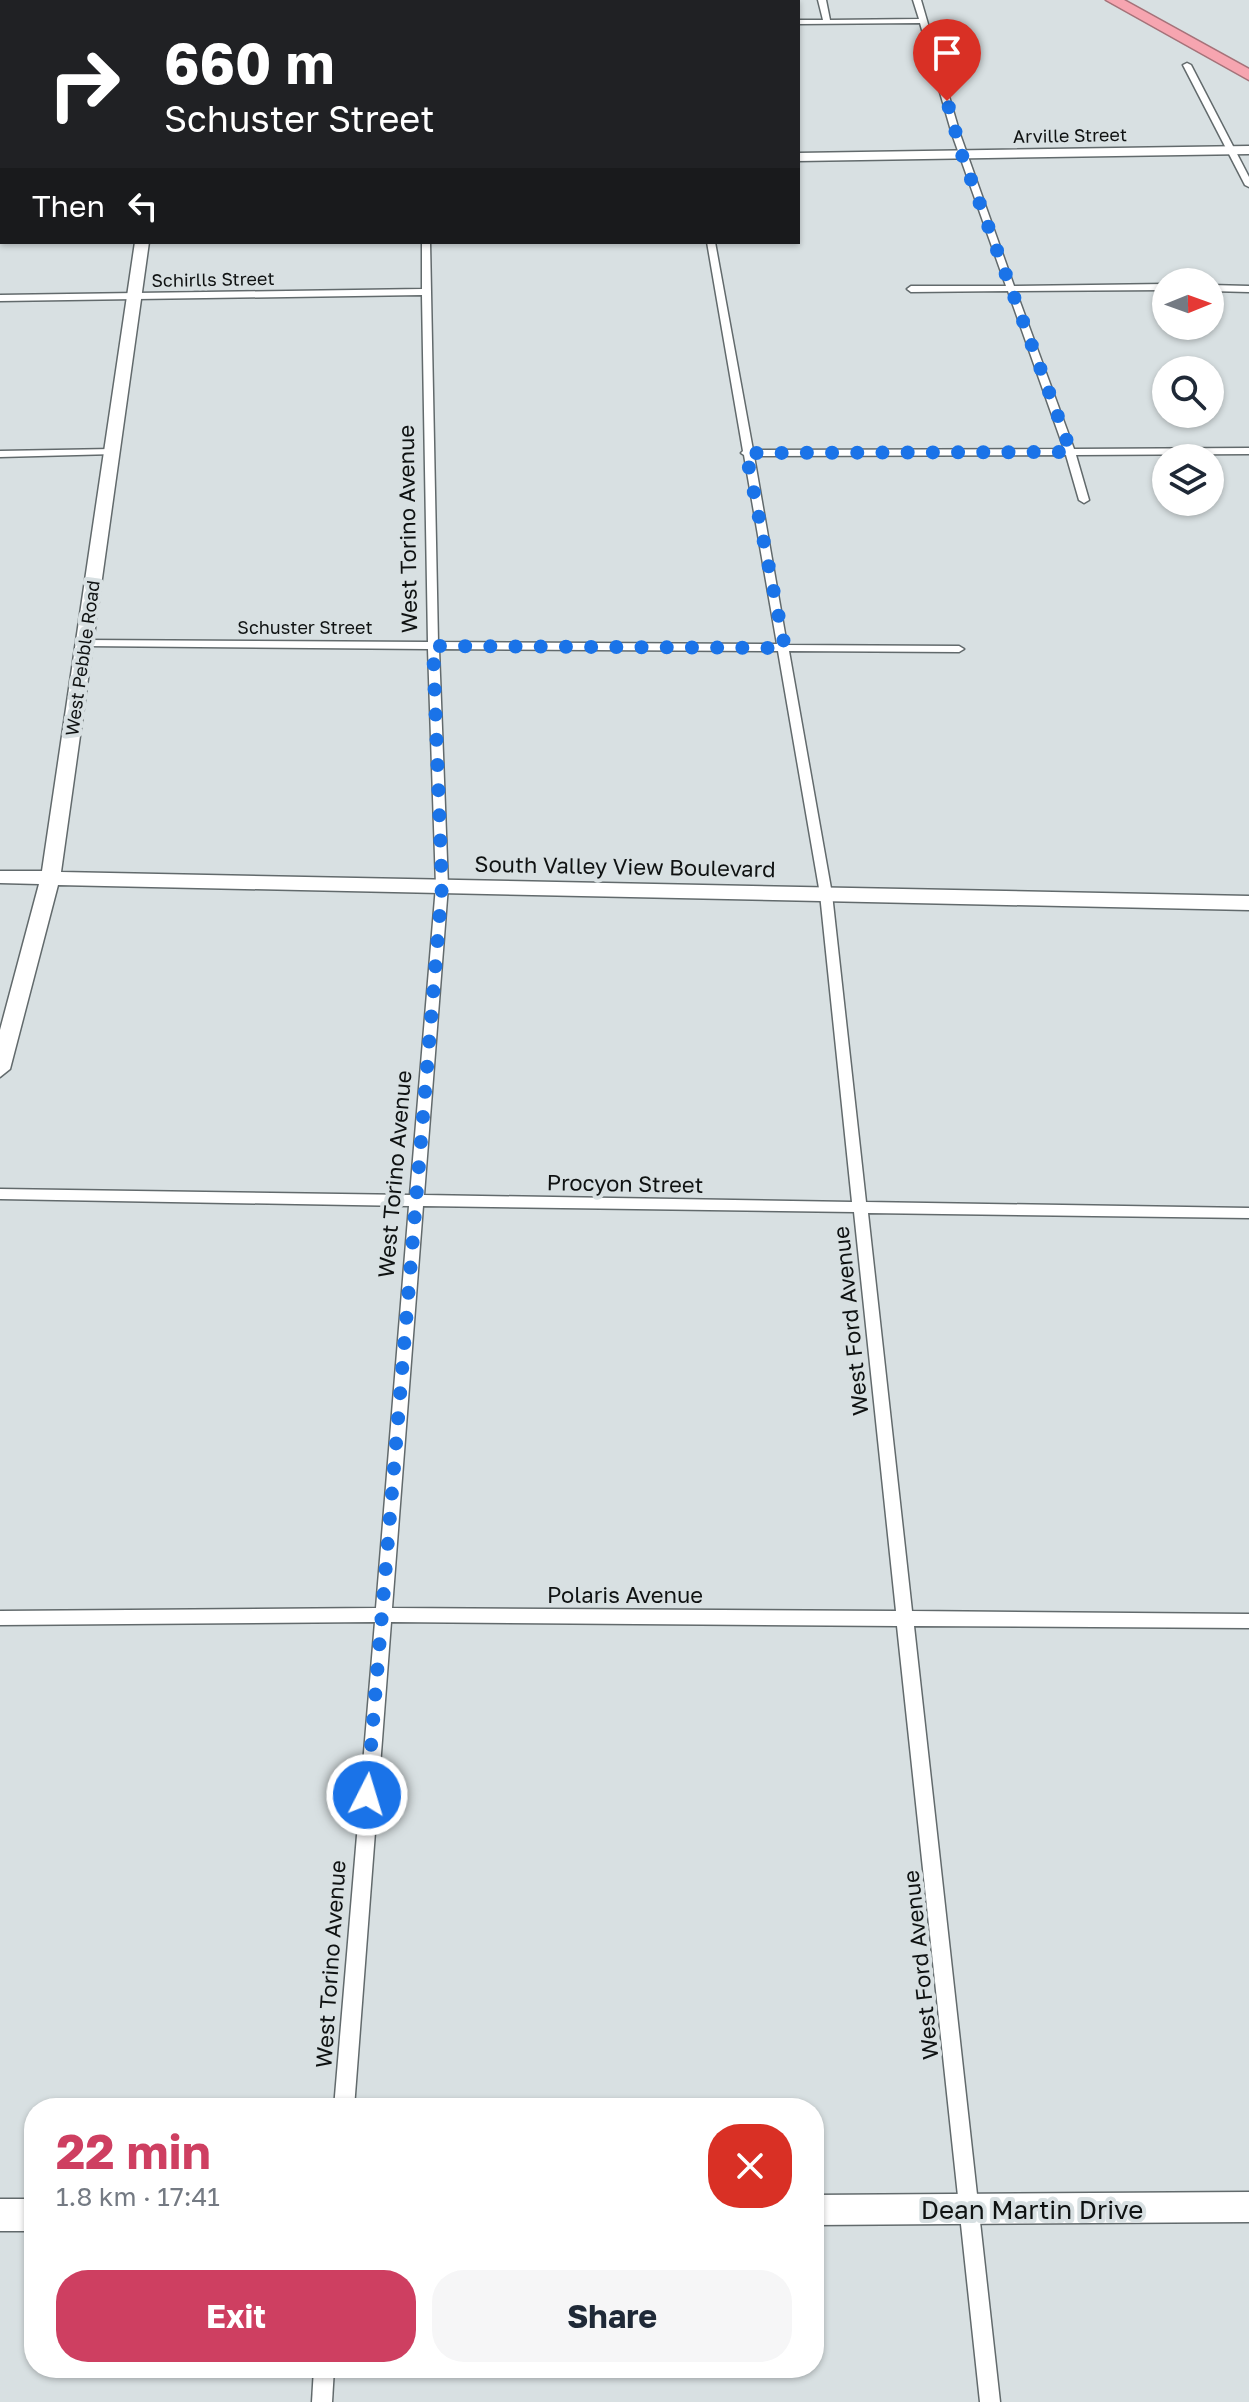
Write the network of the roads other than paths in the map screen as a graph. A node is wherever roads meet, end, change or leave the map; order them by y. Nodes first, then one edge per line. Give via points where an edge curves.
1 (822, 0) edge
2 (917, 0) edge
3 (1113, 0) edge
4 (923, 21) junction
5 (800, 22) edge
6 (827, 22) junction
7 (1187, 65) dead end
8 (1249, 75) edge
9 (1248, 149) edge
10 (1231, 150) junction
11 (962, 155) junction
12 (800, 157) edge
13 (1249, 185) edge
14 (142, 244) edge
15 (426, 244) edge
16 (711, 244) edge
17 (1152, 287) edge
18 (1224, 288) edge
19 (911, 289) dead end
20 (1014, 289) junction
21 (1249, 289) edge
22 (426, 292) junction
23 (135, 296) junction
24 (0, 298) edge
25 (1249, 451) edge
26 (112, 452) junction
27 (1071, 452) junction
28 (746, 453) junction
29 (0, 454) edge
30 (1084, 500) dead end
31 (84, 643) junction
32 (433, 646) junction
33 (785, 648) junction
34 (959, 649) dead end
35 (51, 876) junction
36 (0, 877) edge
37 (442, 886) junction
38 (826, 894) junction
39 (1249, 903) edge
40 (0, 1069) edge
41 (0, 1194) edge
42 (416, 1201) junction
43 (862, 1209) junction
44 (1249, 1213) edge
45 (382, 1615) junction
46 (906, 1617) junction
47 (0, 1618) edge
48 (1249, 1621) edge
49 (345, 2098) edge
50 (1249, 2207) edge
51 (824, 2210) edge
52 (970, 2210) junction
53 (0, 2215) edge
54 (24, 2215) edge
55 (323, 2378) edge
56 (322, 2402) edge
57 (990, 2402) edge

1 - 6 street
2 - 4 street
3 - 8 highway
4 - 6 street
4 - 11 street
5 - 6 street
7 - 10 street
9 - 10 street, Arville Street
10 - 11 street, Arville Street
10 - 13 street
11 - 12 street, Arville Street
11 - 20 street
14 - 23 street, West Pebble Road
15 - 22 street, West Torino Avenue
16 - 28 street, West Ford Avenue
17 - 20 street
18 - 21 street
19 - 20 street
20 - 27 street
22 - 23 street, Schirlls Street
22 - 32 street, West Torino Avenue
23 - 24 street, Schirlls Street
23 - 26 street, West Pebble Road
25 - 27 street
26 - 29 street
26 - 31 street, West Pebble Road
27 - 28 street
27 - 30 street
28 - 33 street, West Ford Avenue
31 - 32 street, Schuster Street
31 - 35 street, West Pebble Road
32 - 33 street, Schuster Street
32 - 37 street, West Torino Avenue
33 - 34 street, Schuster Street
33 - 38 street, West Ford Avenue
35 - 36 street, South Valley View Boulevard
35 - 37 street, South Valley View Boulevard
35 - 40 street, West Pebble Road
37 - 38 street, South Valley View Boulevard
37 - 42 street, West Torino Avenue
38 - 39 street, South Valley View Boulevard
38 - 43 street, West Ford Avenue
41 - 42 street, Procyon Street
42 - 43 street, Procyon Street
42 - 45 street, West Torino Avenue
43 - 44 street, Procyon Street
43 - 46 street, West Ford Avenue
45 - 46 street, Polaris Avenue
45 - 47 street, Polaris Avenue
45 - 49 street, West Torino Avenue
46 - 48 street, Polaris Avenue
46 - 52 street, West Ford Avenue
50 - 52 street, Dean Martin Drive
51 - 52 street, Dean Martin Drive
52 - 57 street, West Ford Avenue
53 - 54 street
55 - 56 street

